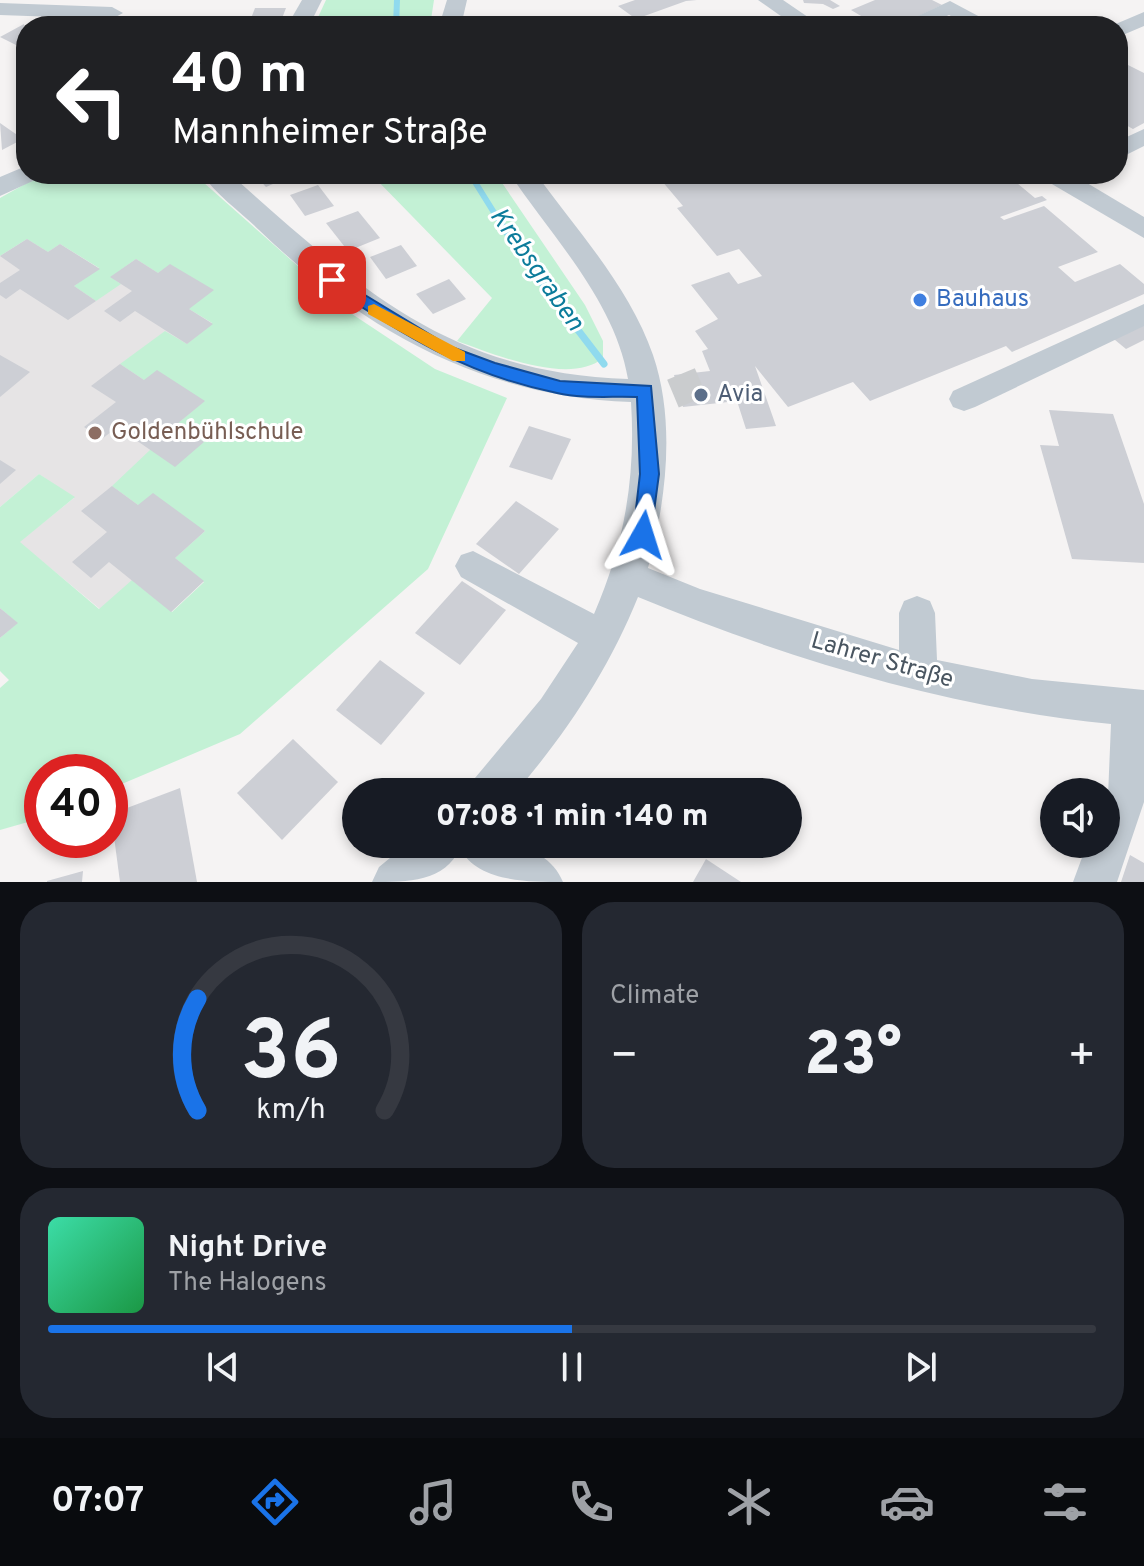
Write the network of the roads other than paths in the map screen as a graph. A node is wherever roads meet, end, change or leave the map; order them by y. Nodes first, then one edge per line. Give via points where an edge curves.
1 (768, 0) edge
2 (944, 3) edge
3 (0, 9) edge
4 (113, 13) edge
5 (794, 16) edge
6 (923, 16) edge
7 (968, 16) edge
8 (226, 184) edge
9 (530, 184) edge
10 (1070, 184) edge
11 (1144, 229) edge
12 (1144, 314) edge
13 (645, 391) junction
14 (964, 399) dead end
15 (473, 566) dead end
16 (630, 577) junction
17 (917, 613) dead end
18 (603, 636) junction
19 (918, 674) junction
20 (1136, 709) edge
21 (502, 778) edge
22 (424, 858) edge
23 (502, 858) edge
24 (539, 881) edge
25 (394, 882) edge
26 (1095, 882) edge

1 - 5 street
2 - 6 street
2 - 7 street
3 - 4 street
8 - 13 street via 332,280 383,317 443,350 560,387
9 - 13 street via 609,295 635,349
10 - 11 street
12 - 14 street
13 - 16 street via 650,474 643,535
15 - 18 street
16 - 18 street
16 - 19 street, Lahrer Straße via 696,604
17 - 19 street
18 - 21 street via 525,753
19 - 20 street, Lahrer Straße via 1032,698
20 - 26 street via 1128,790
22 - 25 street
23 - 24 street

